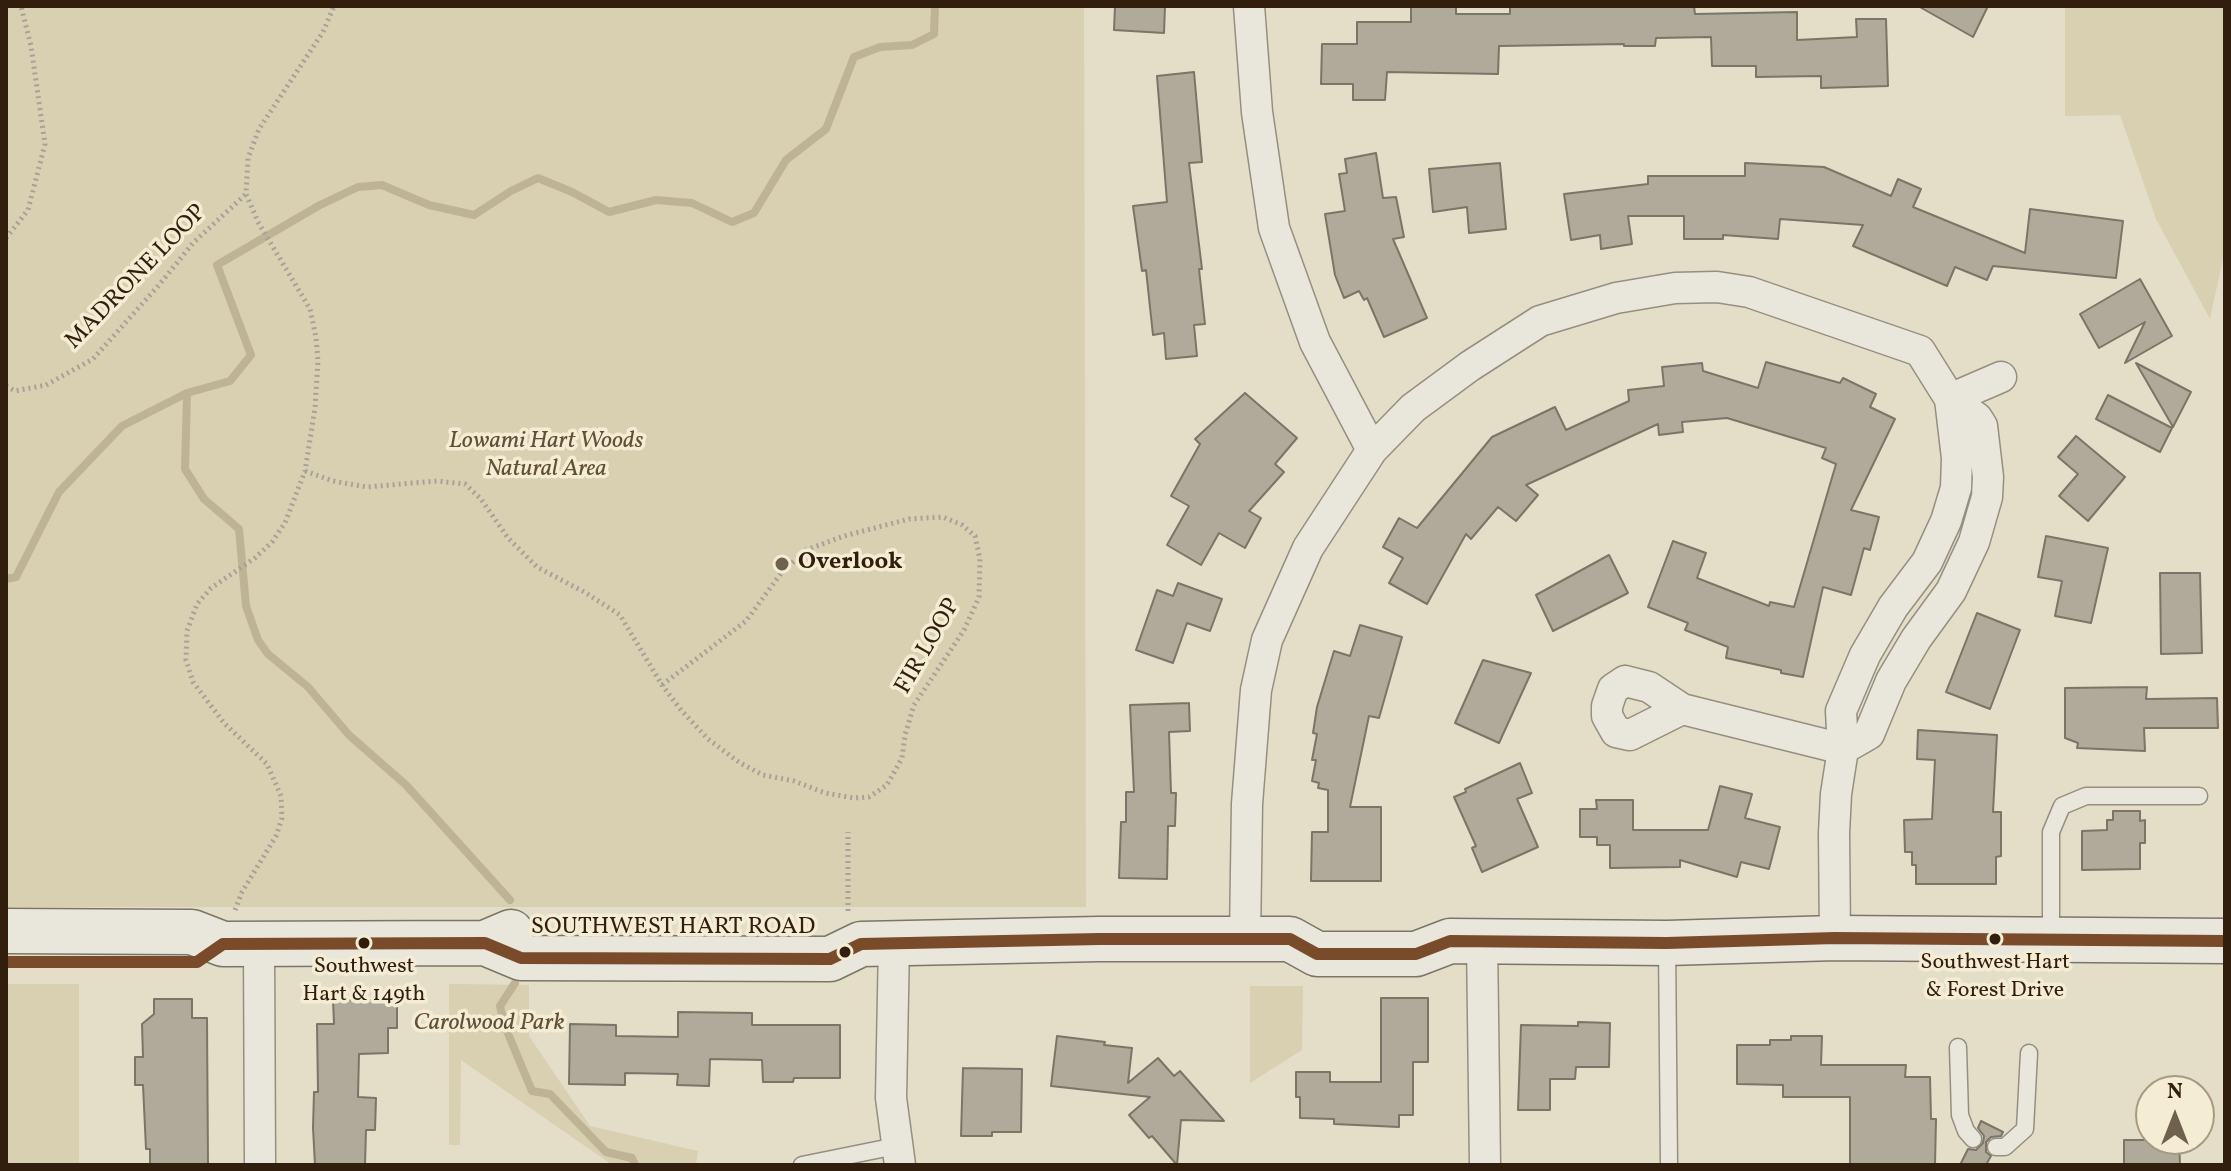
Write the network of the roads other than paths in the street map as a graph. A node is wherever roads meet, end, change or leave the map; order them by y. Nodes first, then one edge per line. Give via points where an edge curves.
1 (1249, 6) edge
2 (2001, 377) dead end
3 (1950, 399) junction
4 (1372, 450) junction
5 (1682, 709) dead end
6 (1843, 749) junction
7 (2199, 796) dead end
8 (6, 931) edge
9 (1245, 938) junction
10 (1835, 938) junction
11 (2051, 940) junction
12 (1466, 941) junction
13 (2225, 941) edge
14 (868, 942) junction
15 (1667, 943) junction
16 (241, 944) junction
17 (6, 962) edge
18 (1958, 1047) dead end
19 (2029, 1053) dead end
20 (1973, 1139) dead end
21 (1996, 1147) dead end
22 (898, 1156) edge
23 (260, 1165) edge
24 (802, 1165) edge
25 (1485, 1165) edge
26 (1669, 1165) edge

1 - 4 street via 1274,228 1315,342
2 - 3 street
3 - 4 street via 1920,351 1749,292 1675,288 1616,298 1540,321 1413,408
3 - 6 street via 1956,488 1946,521 1927,562 1865,655 1841,711
4 - 9 street via 1308,548 1267,640 1250,734
5 - 6 street
6 - 10 street via 1834,833
7 - 11 lane via 2086,796 2062,806 2051,832
8 - 16 main road, SOUTHWEST HART ROAD via 192,932
9 - 12 main road, SOUTHWEST HART ROAD via 1290,939 1317,954 1416,954
9 - 14 main road, SOUTHWEST HART ROAD
10 - 11 main road, SOUTHWEST HART ROAD
10 - 15 main road, SOUTHWEST HART ROAD
11 - 13 main road, SOUTHWEST HART ROAD
12 - 15 main road, SOUTHWEST HART ROAD
12 - 25 street
14 - 16 main road, SOUTHWEST HART ROAD via 830,959 521,958 485,943
14 - 22 street
15 - 26 lane
16 - 17 main road, SOUTHWEST HART ROAD via 197,962
16 - 23 street
18 - 20 lane via 1960,1115
19 - 21 lane via 2025,1129 2005,1147
22 - 24 lane

